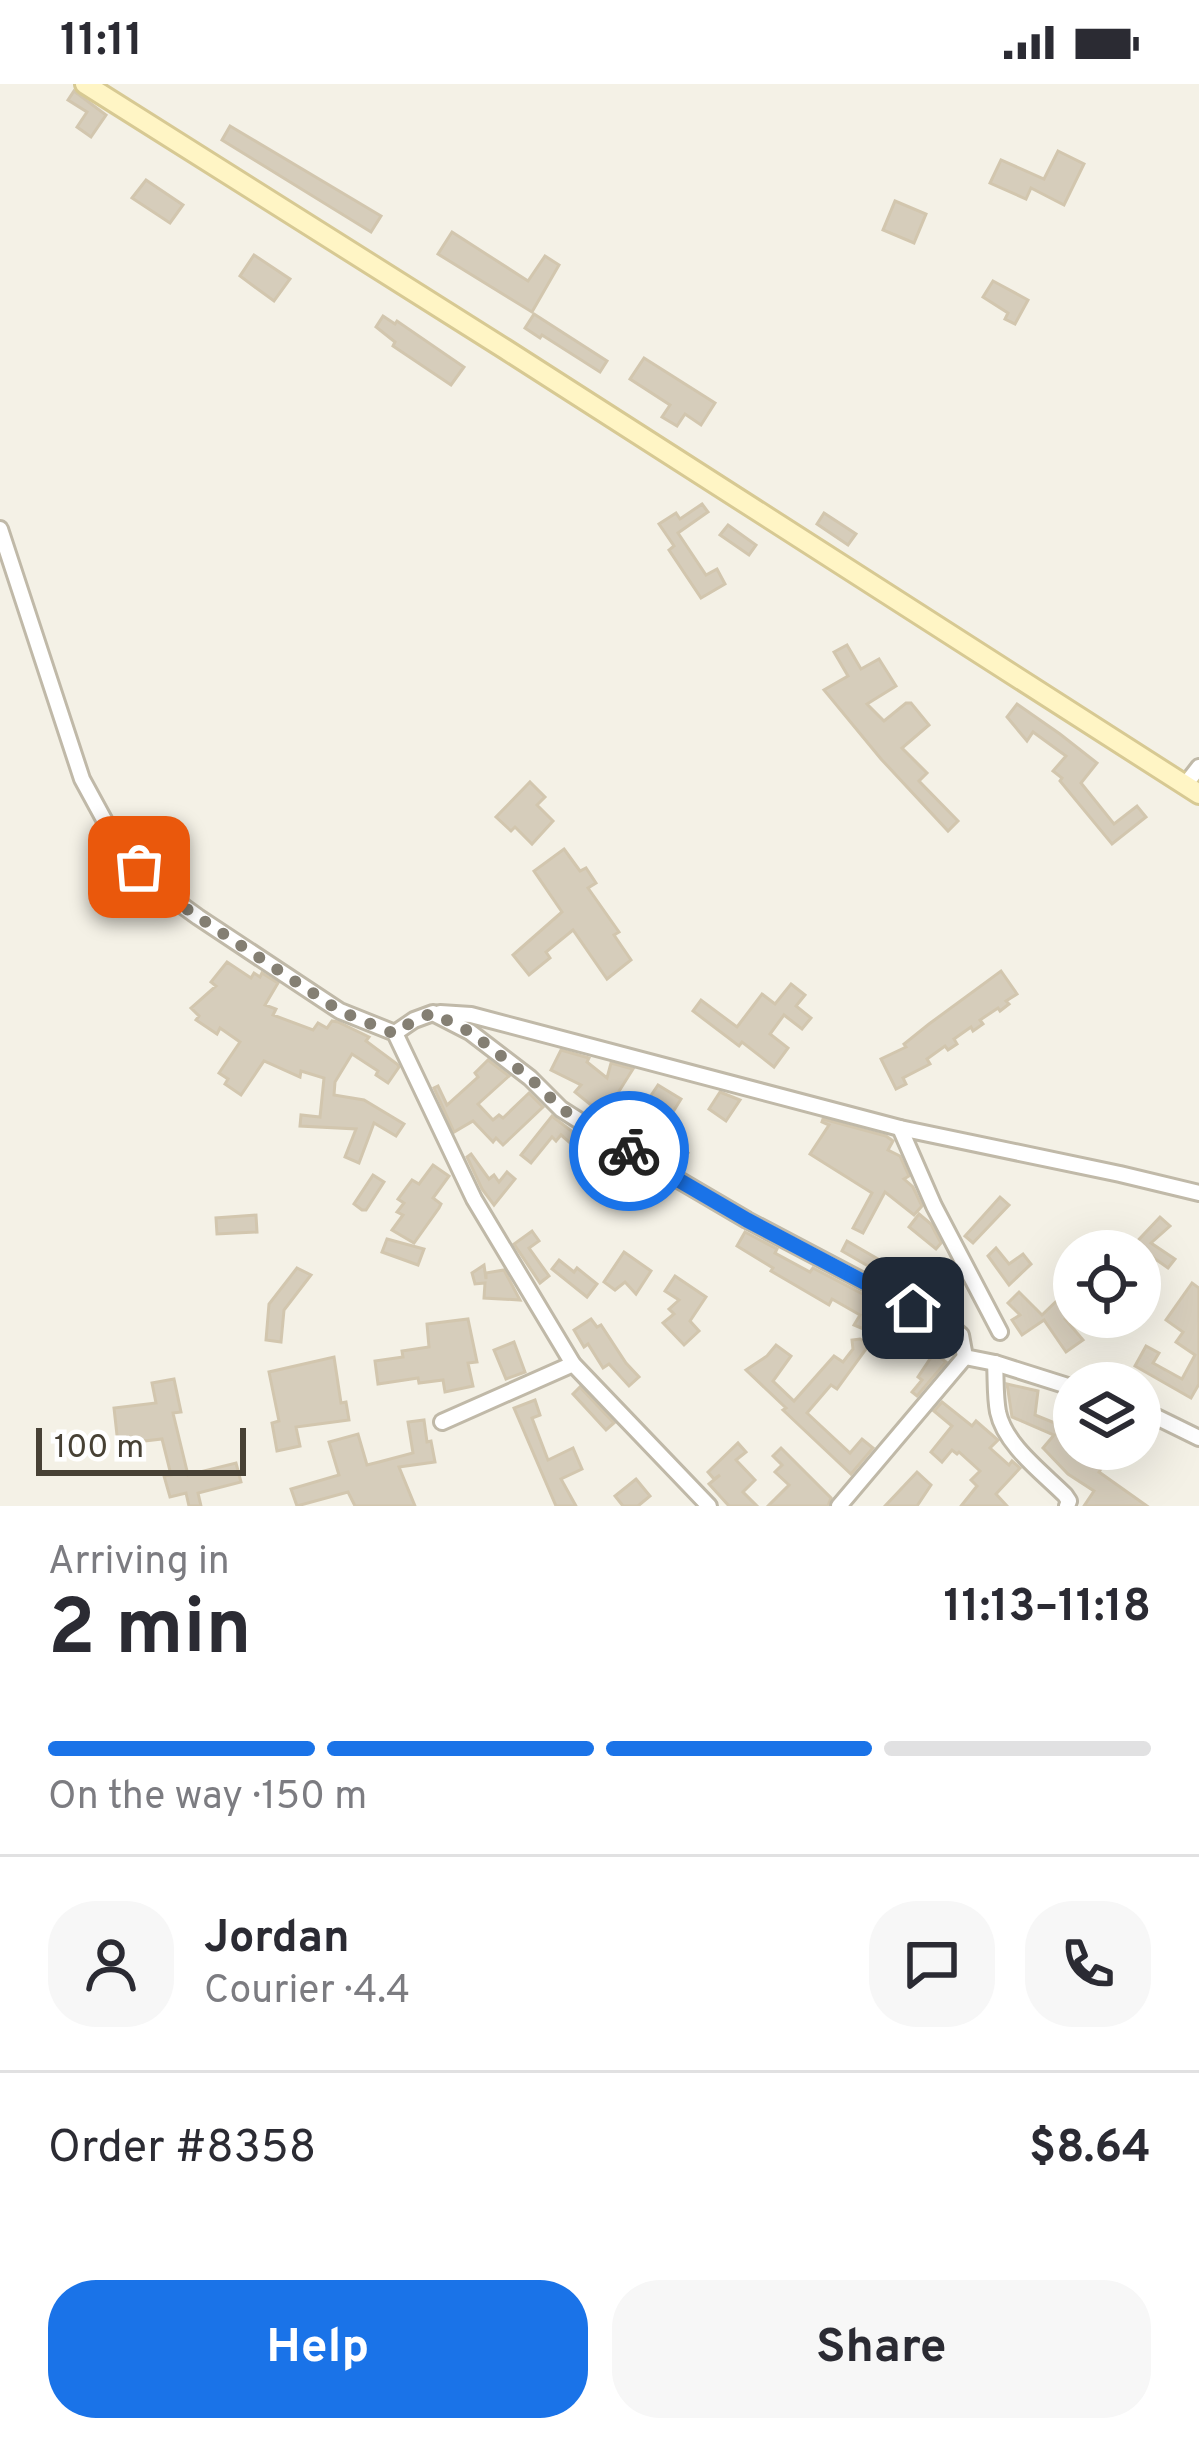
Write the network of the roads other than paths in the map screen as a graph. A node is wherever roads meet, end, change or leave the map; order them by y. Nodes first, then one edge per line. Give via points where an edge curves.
1 (85, 84) edge
2 (0, 529) edge
3 (1199, 767) edge
4 (1192, 789) edge
5 (433, 1013) junction
6 (395, 1034) junction
7 (900, 1128) junction
8 (1199, 1193) edge
9 (1000, 1332) dead end
10 (965, 1357) junction
11 (994, 1363) junction
12 (573, 1364) junction
13 (1053, 1381) edge
14 (1161, 1419) edge
15 (442, 1422) dead end
16 (1199, 1438) edge
17 (710, 1506) edge
18 (838, 1506) edge
19 (1067, 1506) edge

1 - 4 main road
2 - 6 street via 82,779 119,847 198,917 340,1011
3 - 4 street
5 - 6 street
5 - 7 street via 470,1015
5 - 10 street via 470,1032 597,1132 954,1329
6 - 12 street via 474,1199
7 - 8 street
7 - 9 street
10 - 11 street
10 - 18 street
11 - 13 street
11 - 19 street via 1003,1426
12 - 15 street
12 - 17 street
14 - 16 street

